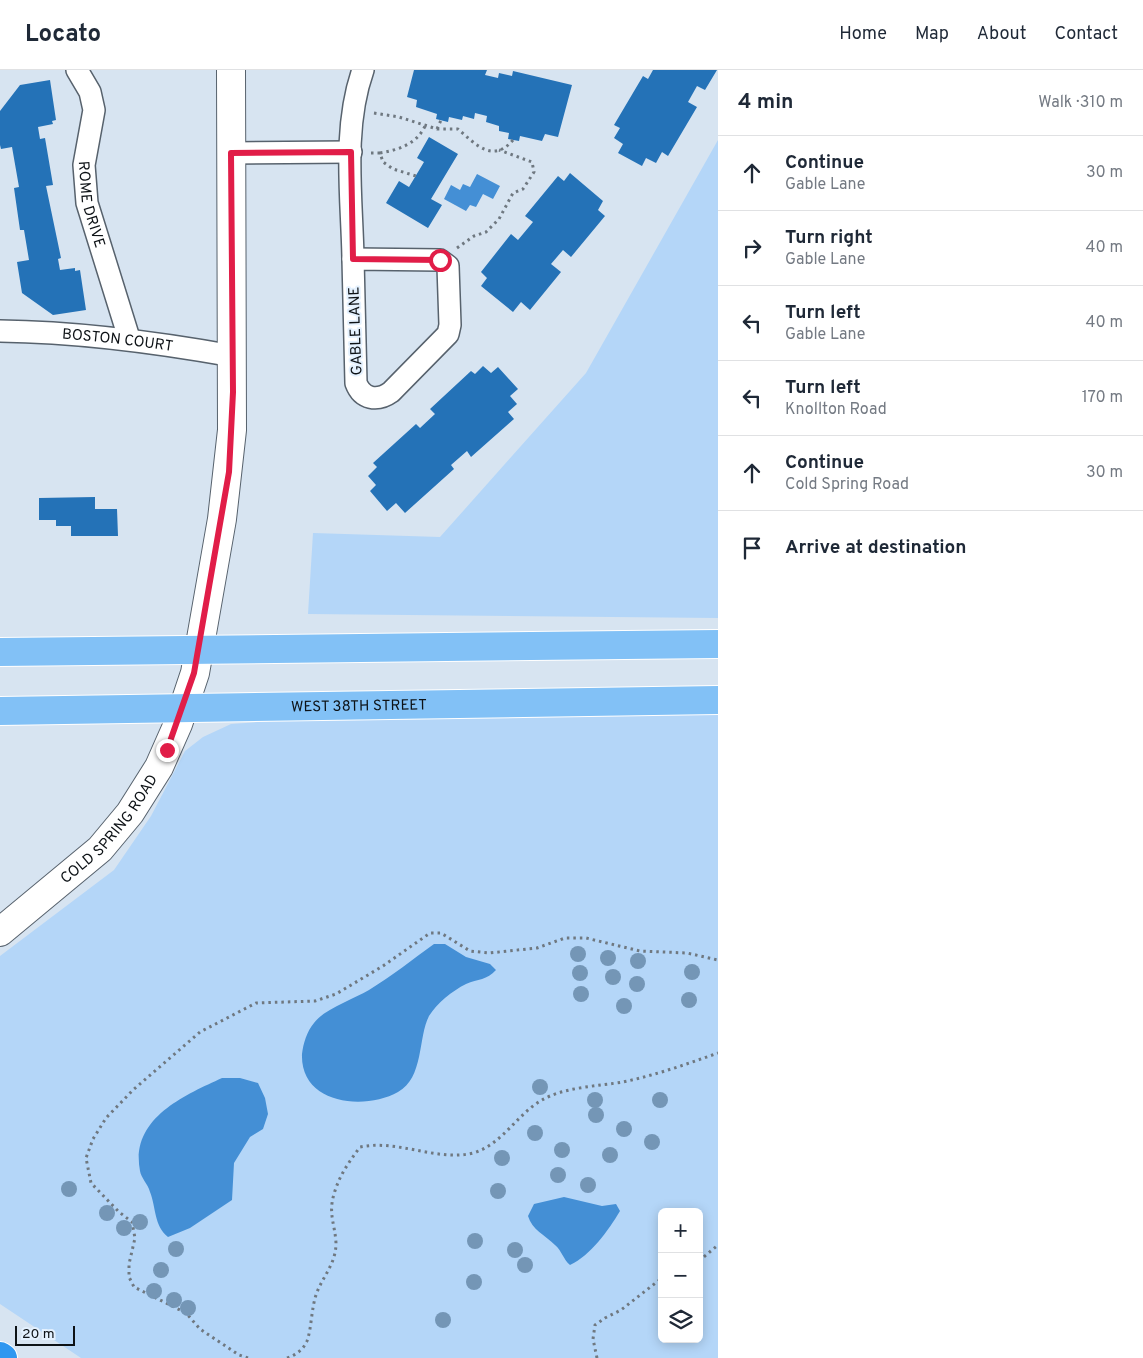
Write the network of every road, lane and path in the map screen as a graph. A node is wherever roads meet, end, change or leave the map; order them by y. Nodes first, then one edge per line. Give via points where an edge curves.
1 (77, 70) edge
2 (231, 70) edge
3 (363, 70) edge
4 (354, 109) junction
5 (441, 120) dead end
6 (425, 126) junction
7 (437, 129) junction
8 (513, 140) dead end
9 (498, 150) junction
10 (351, 152) junction
11 (231, 153) junction
12 (380, 153) junction
13 (416, 176) dead end
14 (353, 259) junction
15 (443, 262) junction
16 (0, 332) edge
17 (129, 338) junction
18 (233, 356) junction
19 (718, 644) edge
20 (0, 652) edge
21 (196, 661) junction
22 (718, 700) edge
23 (183, 708) junction
24 (0, 711) edge
25 (0, 932) edge
26 (718, 960) edge
27 (718, 1053) edge
28 (718, 1245) edge
29 (703, 1258) edge
30 (658, 1281) edge
31 (248, 1358) edge
32 (287, 1358) edge
33 (597, 1358) edge

1 - 17 street, ROME DRIVE via 90,92 94,110 84,165 87,203
2 - 11 street, COLD SPRING ROAD
3 - 4 street, GABLE LANE
4 - 6 path via 399,117
4 - 10 street, GABLE LANE
5 - 7 path
6 - 7 path
6 - 12 path via 422,134 399,150
7 - 9 path via 458,129 470,143
8 - 9 path
9 - 15 path via 532,162 534,172 529,183 513,194 499,219 486,232 467,240
10 - 11 street
10 - 12 path
10 - 14 street, GABLE LANE
11 - 18 street, COLD SPRING ROAD
12 - 13 path via 383,162 393,169
14 - 15 street
14 - 15 street, GABLE LANE via 356,378 359,389 370,398 382,398 391,392 448,334 449,269
16 - 17 street, BOSTON COURT via 54,332
17 - 18 street, BOSTON COURT
18 - 21 street, COLD SPRING ROAD via 227,486
19 - 21 main road
20 - 21 main road
21 - 23 street, COLD SPRING ROAD
22 - 23 main road, WEST 38TH STREET
23 - 24 main road, WEST 38TH STREET
23 - 25 street, COLD SPRING ROAD via 150,783 112,835 86,861
26 - 31 path via 687,953 640,951 586,938 565,938 537,948 489,953 470,951 441,933 430,933 336,994 315,1001 256,1003 200,1032 106,1118 86,1158 87,1171 91,1183 132,1222 135,1238 128,1277 134,1287 186,1313 200,1328
27 - 32 path via 660,1074 587,1086 542,1099 490,1147 472,1154 446,1154 397,1145 360,1147 346,1166 334,1193 330,1212 336,1243 333,1265 317,1292 307,1341 298,1354
28 - 29 path
30 - 33 path via 621,1310 595,1325 593,1339

